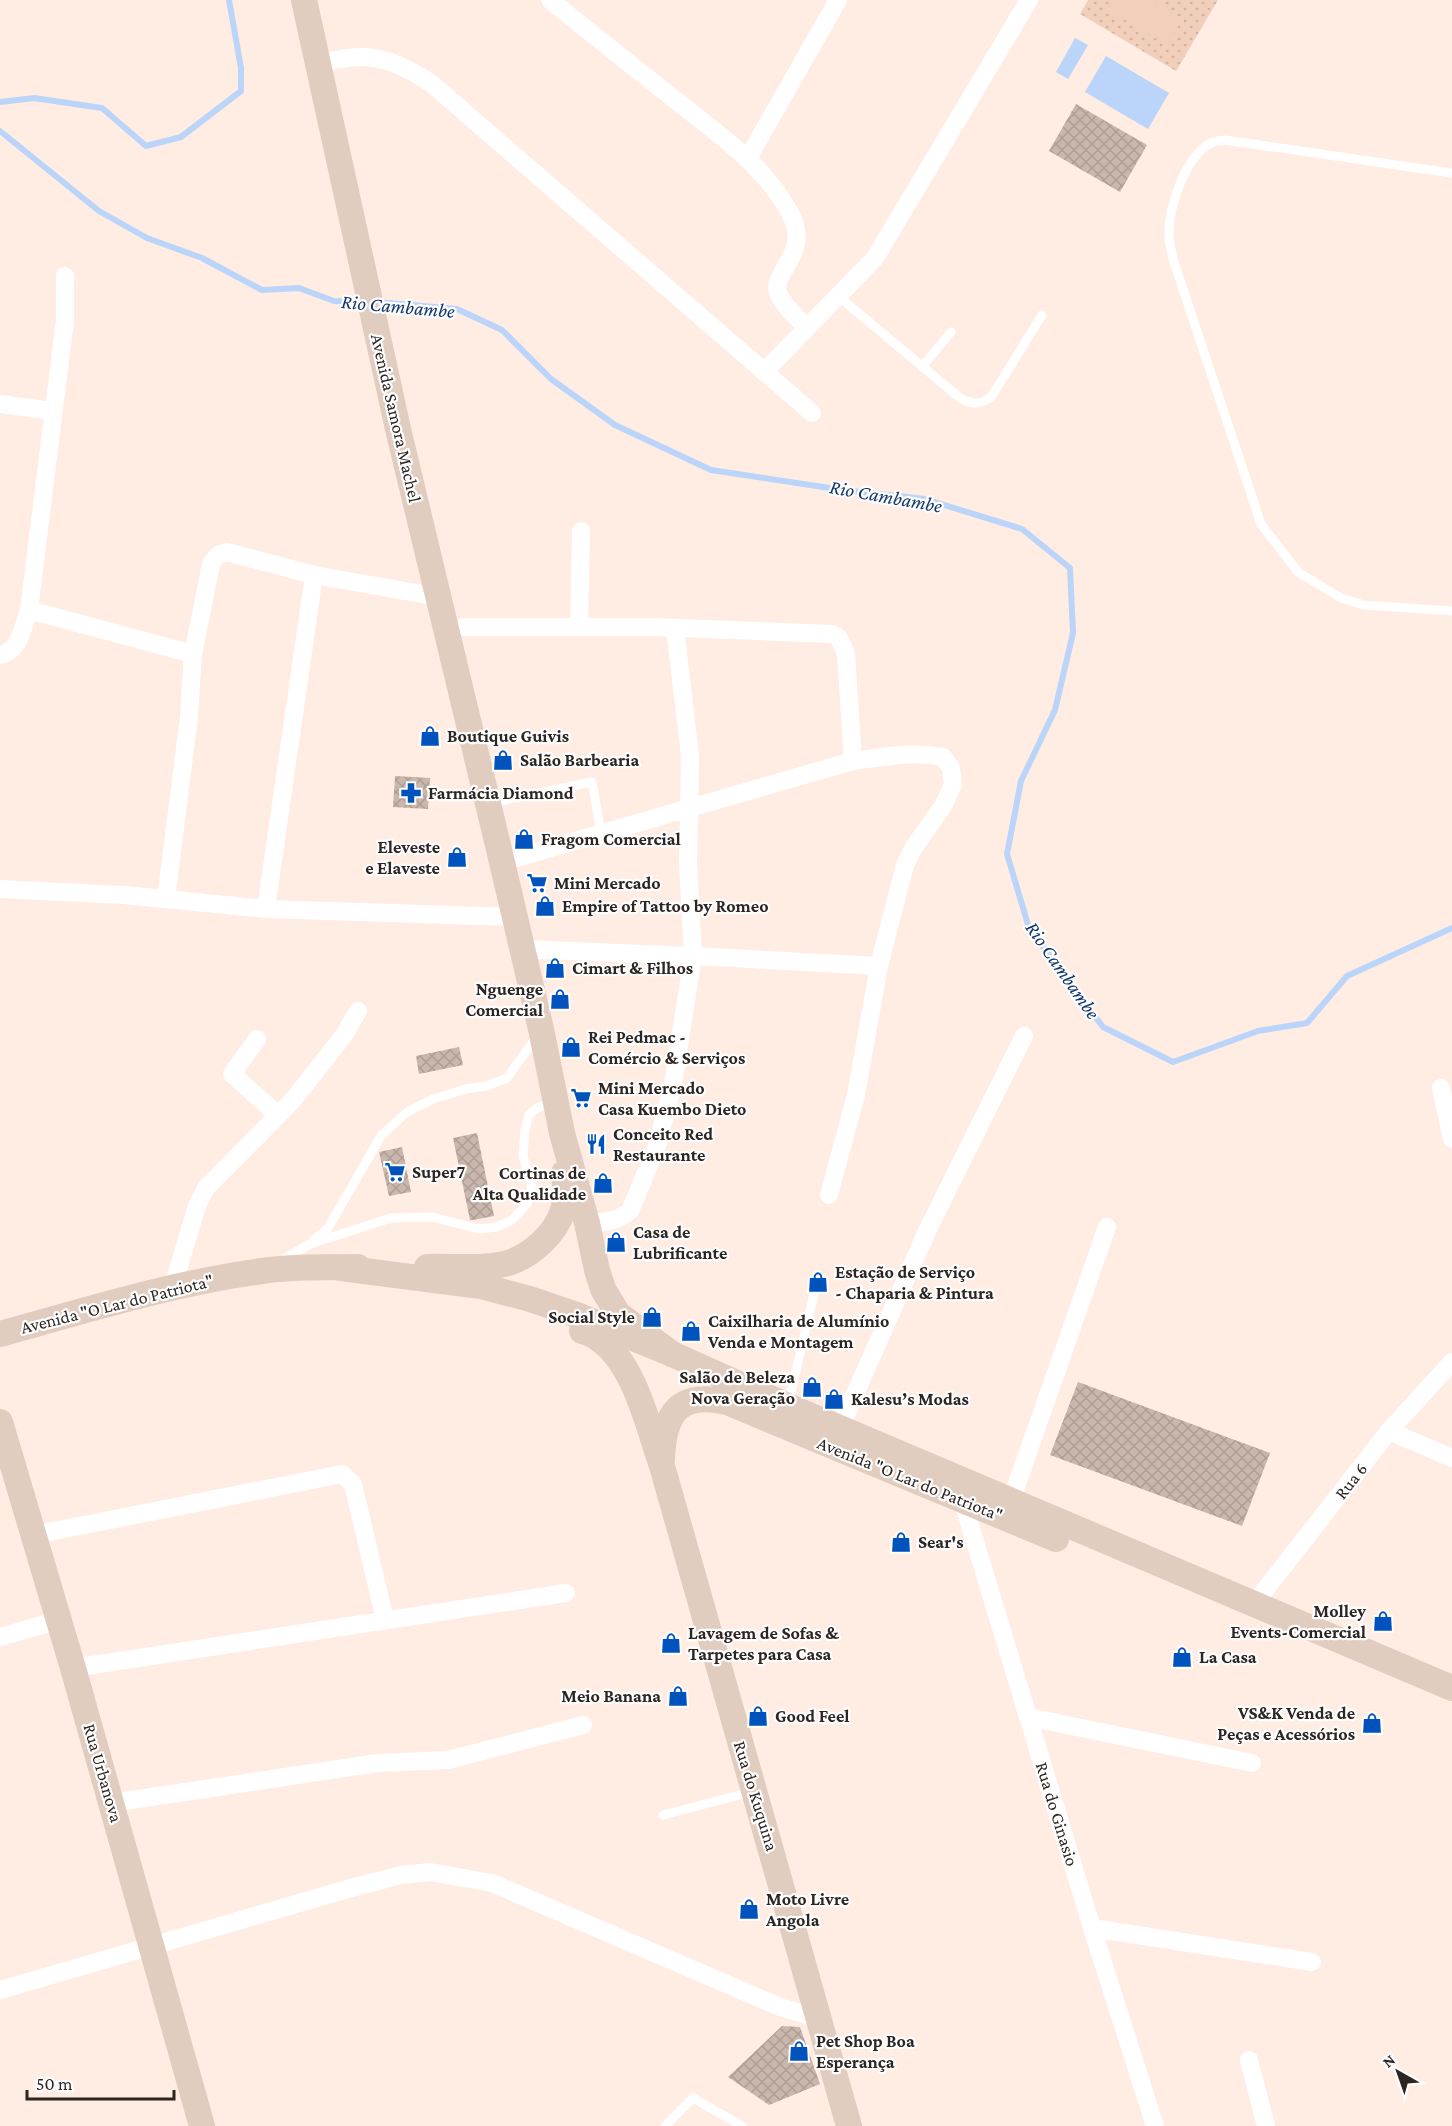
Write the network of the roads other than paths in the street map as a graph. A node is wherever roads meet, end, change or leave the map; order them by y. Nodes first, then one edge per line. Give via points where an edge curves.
1 (304, 0) edge
2 (550, 0) edge
3 (838, 0) edge
4 (1029, 0) edge
5 (317, 63) junction
6 (748, 158) junction
7 (1452, 173) edge
8 (65, 276) dead end
9 (838, 296) junction
10 (1042, 315) dead end
11 (807, 328) junction
12 (951, 332) dead end
13 (922, 367) junction
14 (764, 372) junction
15 (0, 404) edge
16 (52, 411) junction
17 (812, 413) dead end
18 (581, 531) dead end
19 (314, 575) junction
20 (439, 597) junction
21 (29, 610) junction
22 (1452, 611) edge
23 (579, 626) junction
24 (463, 627) dead end
25 (675, 628) junction
26 (193, 654) junction
27 (0, 655) edge
28 (853, 761) junction
29 (488, 804) junction
30 (690, 806) junction
31 (602, 832) junction
32 (502, 862) junction
33 (0, 889) edge
34 (166, 899) junction
35 (266, 909) junction
36 (514, 917) junction
37 (522, 949) junction
38 (693, 956) junction
39 (879, 966) junction
40 (358, 1011) dead end
41 (541, 1029) junction
42 (1024, 1036) dead end
43 (257, 1039) dead end
44 (1441, 1088) dead end
45 (556, 1102) junction
46 (278, 1115) junction
47 (562, 1133) junction
48 (1452, 1139) edge
49 (829, 1195) dead end
50 (587, 1223) junction
51 (1107, 1227) dead end
52 (310, 1244) junction
53 (341, 1268) junction
54 (262, 1270) junction
55 (173, 1286) junction
56 (481, 1286) junction
57 (815, 1290) dead end
58 (0, 1334) edge
59 (672, 1354) junction
60 (1452, 1362) edge
61 (788, 1406) junction
62 (0, 1422) edge
63 (840, 1428) junction
64 (1389, 1431) junction
65 (1452, 1458) edge
66 (662, 1466) junction
67 (1011, 1501) junction
68 (963, 1502) junction
69 (34, 1535) junction
70 (566, 1593) dead end
71 (1254, 1604) junction
72 (59, 1620) junction
73 (385, 1620) junction
74 (0, 1637) edge
75 (73, 1668) junction
76 (1452, 1688) edge
77 (1452, 1704) edge
78 (1028, 1716) junction
79 (583, 1725) dead end
80 (1252, 1763) dead end
81 (753, 1791) junction
82 (111, 1803) junction
83 (663, 1815) dead end
84 (1092, 1928) junction
85 (152, 1946) junction
86 (1312, 1962) dead end
87 (0, 1989) edge
88 (820, 2019) junction
89 (1249, 2060) dead end
90 (202, 2126) edge
91 (665, 2126) edge
92 (742, 2126) edge
93 (849, 2126) edge
94 (1155, 2126) edge
95 (1266, 2126) edge

1 - 5 main road, Avenida Samora Machel
2 - 6 street
3 - 6 street
4 - 9 street via 875,258
5 - 14 street via 366,57 392,63 432,84
5 - 20 main road, Avenida Samora Machel
6 - 11 street via 791,214 797,247 777,291
7 - 22 lane via 1225,140 1210,144 1181,178 1169,235 1173,259 1261,524 1298,572 1341,598 1364,605
8 - 16 street via 65,320
9 - 11 street
9 - 13 lane
10 - 13 lane via 985,402 968,403
11 - 14 street
12 - 13 lane
14 - 17 street
15 - 16 street
16 - 21 street
18 - 23 street
19 - 20 street
19 - 26 street via 227,552 218,555 211,564
19 - 35 street
20 - 29 main road, Avenida Samora Machel
21 - 26 street
21 - 27 street via 12,650
23 - 24 street
23 - 25 street
25 - 28 street via 816,633 839,638 846,654
25 - 30 street via 690,756
26 - 34 street
28 - 30 street
28 - 39 street via 926,754 942,757 951,768 953,785 905,865
29 - 31 lane via 592,782
29 - 32 main road, Avenida Samora Machel
30 - 31 street
30 - 38 street via 688,864
31 - 32 street
32 - 36 main road, Avenida Samora Machel
33 - 34 street
34 - 35 street
35 - 36 street
36 - 37 main road, Avenida Samora Machel
37 - 38 street
37 - 41 main road, Avenida Samora Machel
38 - 39 street
38 - 50 street via 674,1084 657,1146 630,1211 614,1221
39 - 49 street via 856,1095
40 - 46 street via 324,1063
41 - 45 main road, Avenida Samora Machel
41 - 52 lane via 507,1078 433,1099 407,1112 381,1136 328,1228
42 - 63 street via 929,1227
43 - 46 street via 232,1074
44 - 48 street
45 - 47 main road, Avenida Samora Machel
45 - 52 lane via 537,1108 530,1115 523,1156 532,1185 527,1204 512,1220 479,1229 432,1217 391,1218
46 - 55 street via 206,1188
47 - 50 main road
47 - 53 main road, Avenida "O Lar do Patriota" via 564,1209 547,1237 523,1256 491,1266
50 - 59 main road via 597,1270 618,1314
51 - 67 street
52 - 54 lane
53 - 54 main road, Avenida "O Lar do Patriota"
53 - 56 main road, Avenida "O Lar do Patriota"
54 - 55 main road, Avenida "O Lar do Patriota"
55 - 58 main road, Avenida "O Lar do Patriota"
56 - 59 main road, Avenida "O Lar do Patriota" via 577,1315
56 - 66 main road, Avenida "O Lar do Patriota" via 598,1338 611,1349 630,1380
57 - 61 lane
59 - 61 main road, Avenida "O Lar do Patriota"
60 - 64 street, Rua 6
61 - 63 main road, Avenida "O Lar do Patriota"
62 - 69 main road, Rua Urbanova
63 - 67 main road, Avenida "O Lar do Patriota"
64 - 65 street
64 - 71 street, Rua 6
66 - 68 main road, Avenida "O Lar do Patriota" via 665,1429 674,1412 691,1401 716,1400
66 - 81 main road, Rua do Kuquina
67 - 71 main road, Avenida "O Lar do Patriota"
68 - 77 main road, Avenida "O Lar do Patriota"
68 - 78 street, Rua do Ginasio
69 - 72 main road, Rua Urbanova
69 - 73 street via 342,1474 353,1484
70 - 73 street
71 - 76 main road, Avenida "O Lar do Patriota"
72 - 74 street
72 - 75 main road, Rua Urbanova
73 - 75 street
75 - 82 main road, Rua Urbanova
78 - 80 street
78 - 84 street, Rua do Ginasio
79 - 82 street via 448,1760 378,1763
81 - 83 lane
81 - 88 main road, Rua do Kuquina
82 - 85 main road, Rua Urbanova
84 - 86 street
84 - 94 street, Rua do Ginasio
85 - 87 street
85 - 88 street via 351,1888 400,1875 430,1872 492,1883 780,2007
85 - 90 main road, Rua Urbanova
88 - 93 main road, Rua do Kuquina
89 - 95 street
91 - 92 lane via 693,2098

